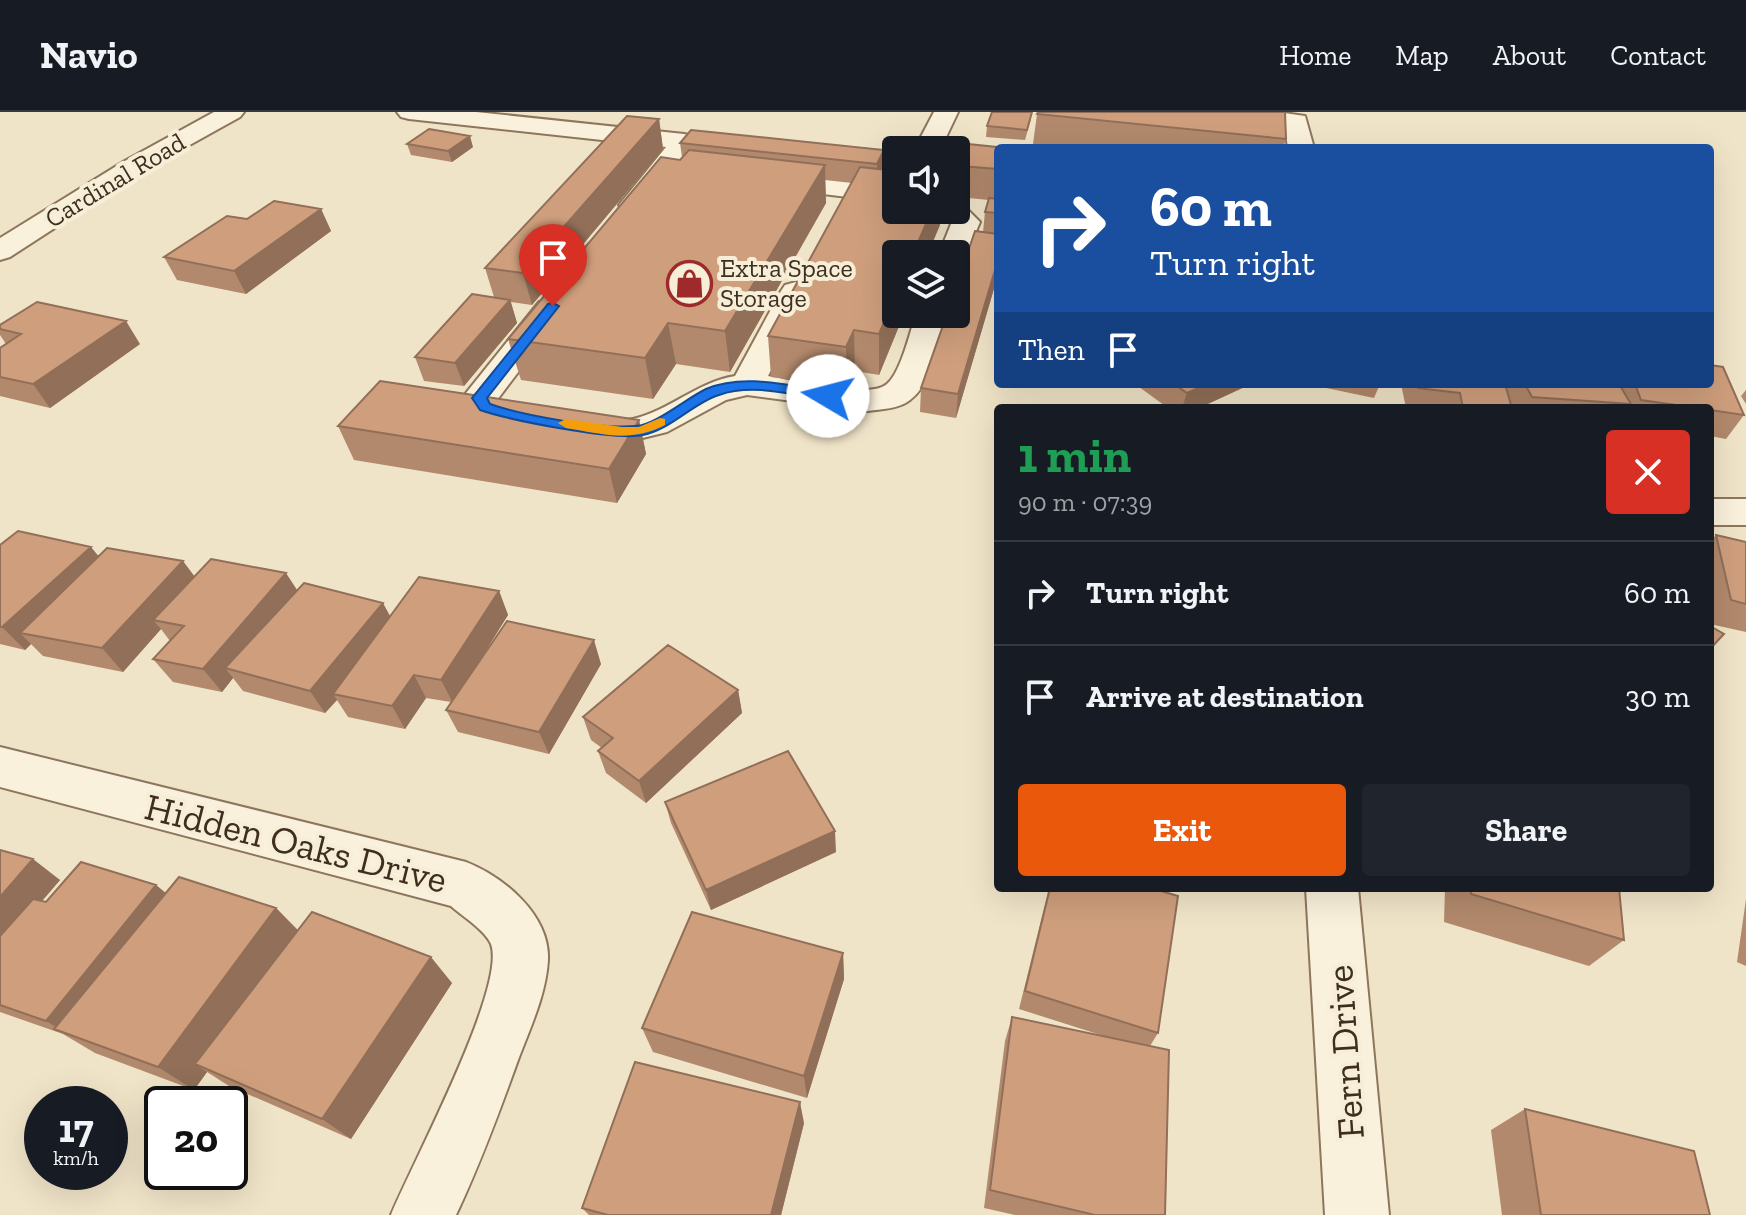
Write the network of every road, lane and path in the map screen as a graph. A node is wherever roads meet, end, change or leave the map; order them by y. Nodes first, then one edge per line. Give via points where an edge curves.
1 (232, 112) edge
2 (409, 112) edge
3 (946, 112) edge
4 (1199, 112) edge
5 (934, 136) edge
6 (1300, 144) edge
7 (805, 153) edge
8 (882, 160) edge
9 (970, 162) edge
10 (994, 165) edge
11 (740, 178) edge
12 (849, 189) junction
13 (882, 193) edge
14 (970, 208) edge
15 (984, 209) edge
16 (835, 217) edge
17 (614, 229) edge
18 (0, 251) edge
19 (813, 259) edge
20 (566, 289) edge
21 (927, 328) edge
22 (747, 385) junction
23 (1714, 512) edge
24 (1746, 512) edge
25 (0, 767) edge
26 (1332, 892) edge
27 (423, 1215) edge
28 (1357, 1215) edge

1 - 18 street, Cardinal Road via 132,167
2 - 17 street via 699,143 678,171
3 - 5 street
4 - 6 street via 1296,121
7 - 8 street
9 - 10 street
11 - 12 street
12 - 13 street
12 - 16 street
14 - 15 street
19 - 22 street
20 - 22 street via 479,398 485,407 641,431 713,392
21 - 22 street via 900,392 883,400
23 - 24 street
25 - 27 street, Hidden Oaks Drive via 466,886 514,928 521,958 512,1002
26 - 28 street, Fern Drive

